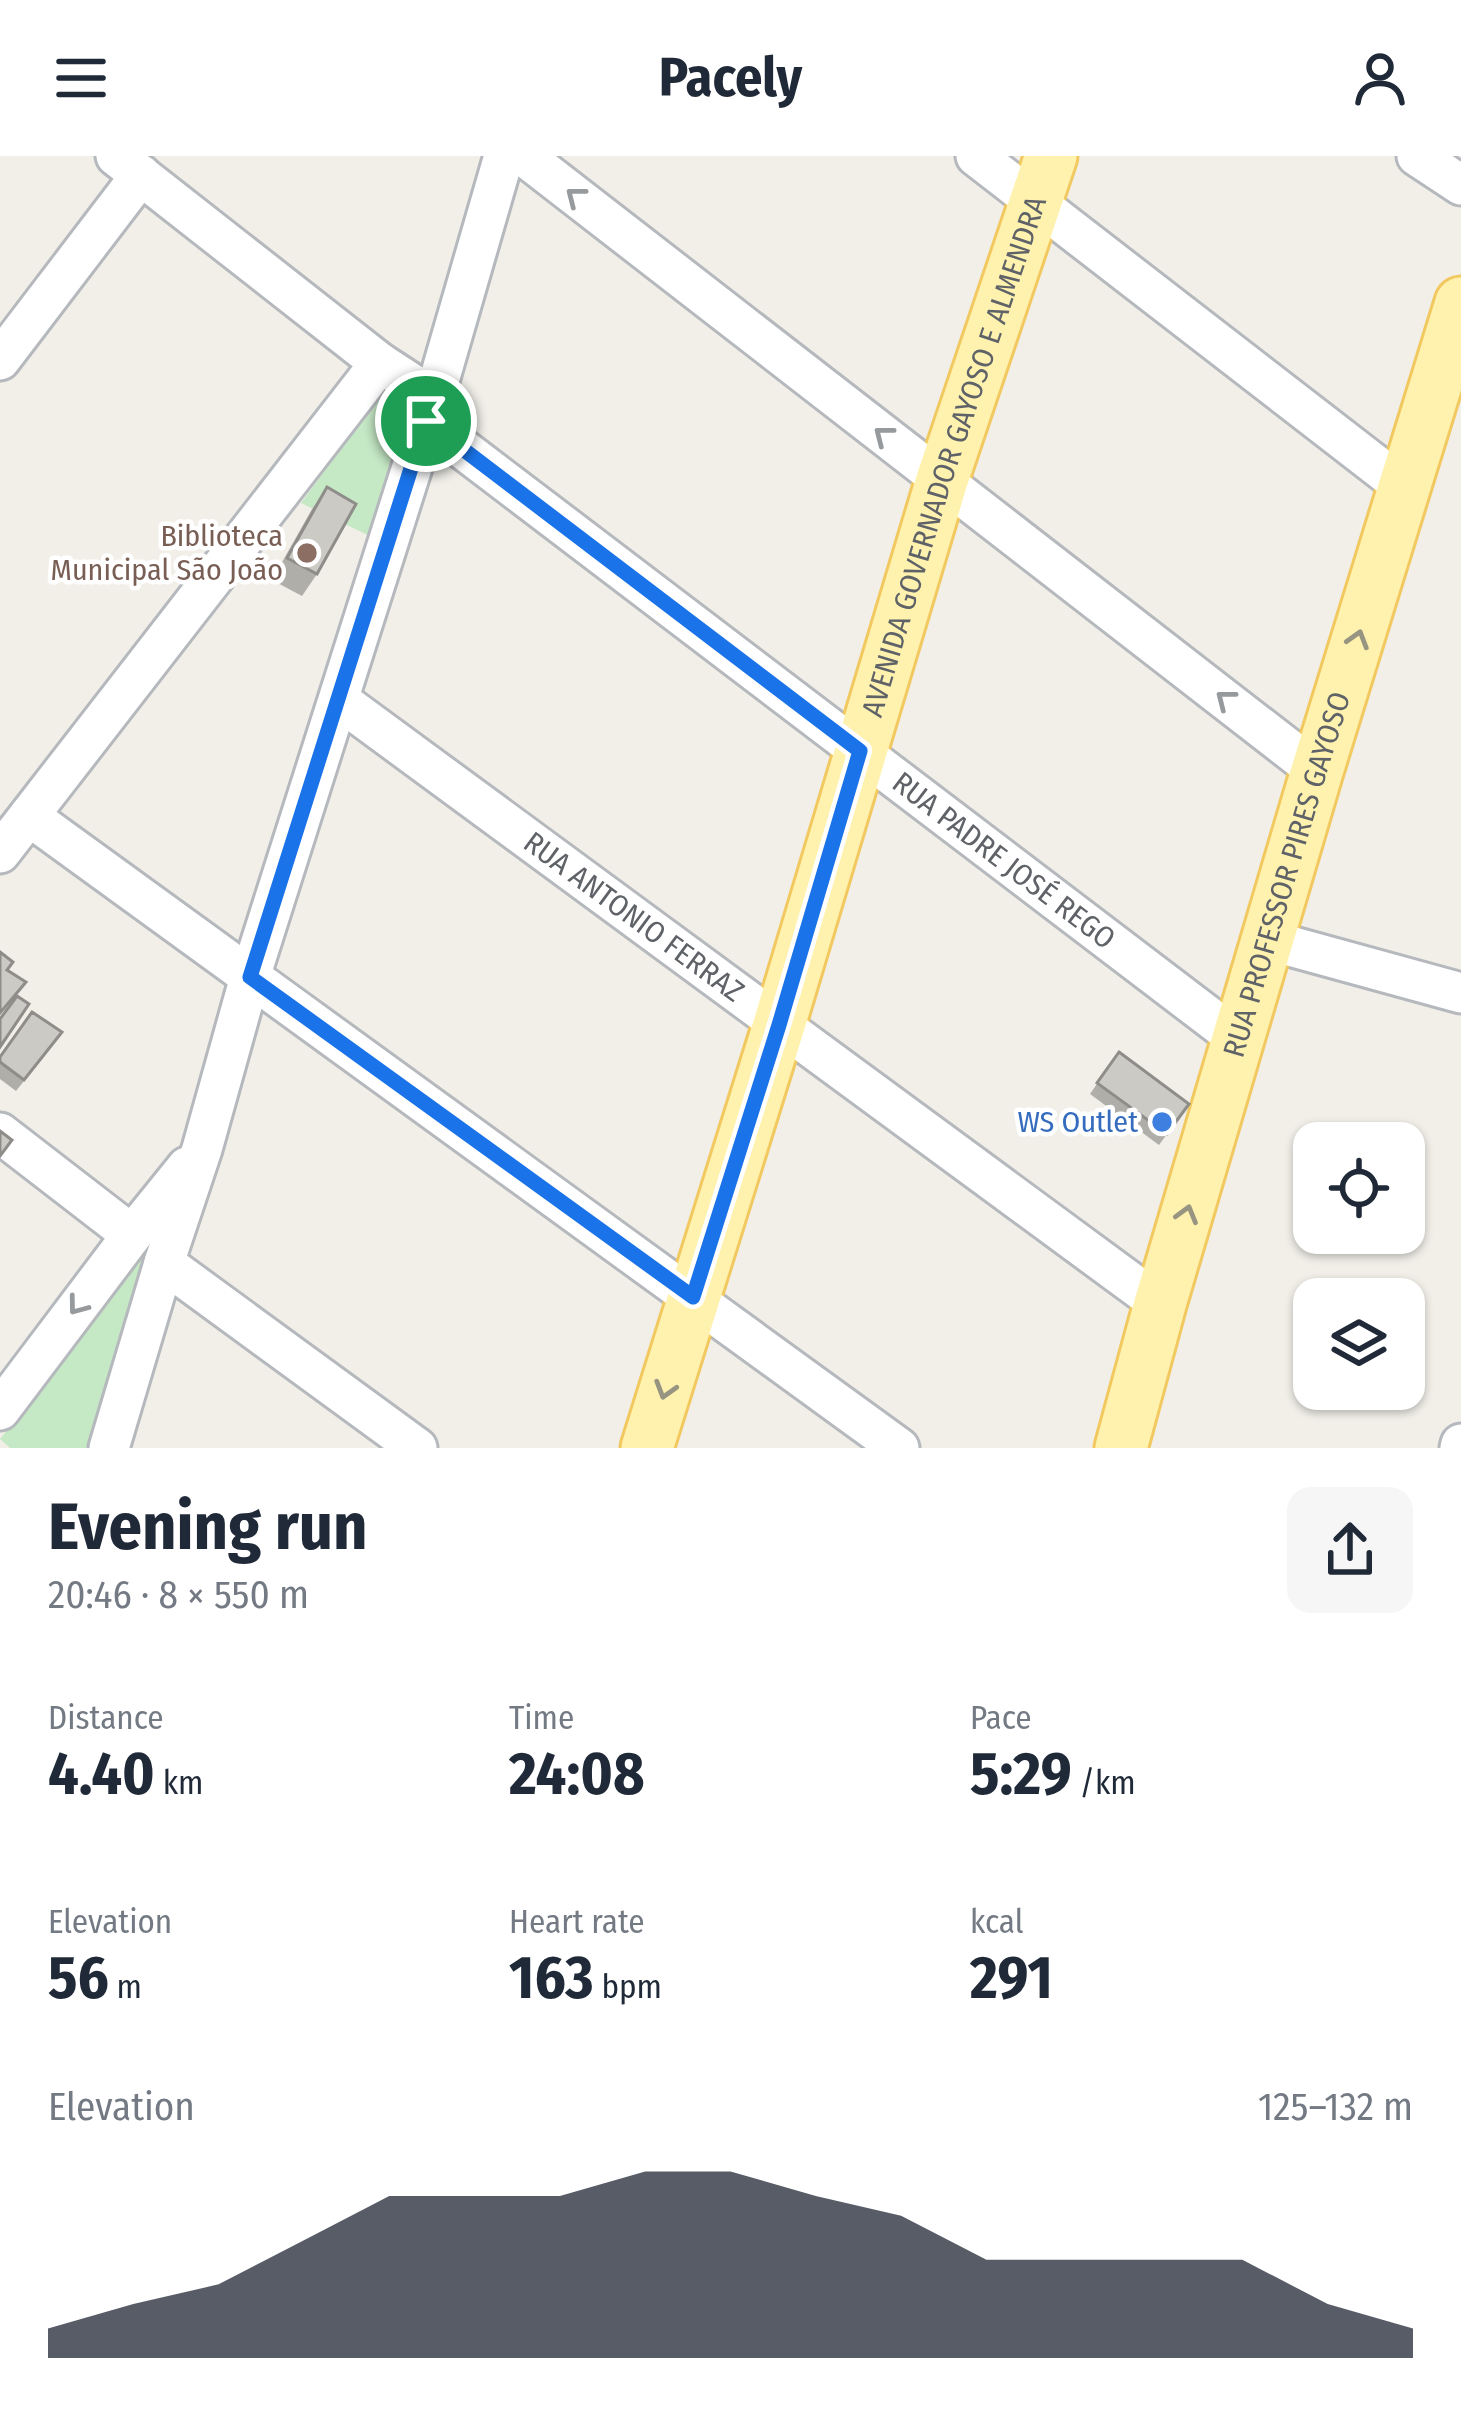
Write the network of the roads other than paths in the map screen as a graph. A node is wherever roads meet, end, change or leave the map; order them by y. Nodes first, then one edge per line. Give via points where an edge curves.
1 (504, 156) edge
2 (524, 156) edge
3 (976, 156) edge
4 (1417, 156) edge
5 (128, 165) edge
6 (1043, 179) edge
7 (1461, 185) edge
8 (1461, 303) edge
9 (0, 360) edge
10 (380, 363) junction
11 (430, 410) junction
12 (942, 480) junction
13 (1404, 487) junction
14 (339, 700) junction
15 (860, 751) junction
16 (1317, 771) junction
17 (29, 816) junction
18 (0, 853) edge
19 (1268, 940) junction
20 (250, 977) junction
21 (1461, 993) edge
22 (779, 1025) junction
23 (1238, 1039) junction
24 (0, 1133) edge
25 (202, 1149) junction
26 (132, 1235) junction
27 (164, 1263) junction
28 (693, 1297) junction
29 (1160, 1304) junction
30 (0, 1410) edge
31 (109, 1448) edge
32 (417, 1448) edge
33 (647, 1448) edge
34 (899, 1448) edge
35 (1121, 1448) edge

1 - 11 street
12 -> 2 street
3 - 6 street
4 - 7 street
5 - 9 street
5 - 10 street, RUA PADRE JOSÉ REGO
6 - 12 main road, AVENIDA GOVERNADOR GAYOSO E ALMENDRA
6 - 13 street
8 - 13 main road, RUA PROFESSOR PIRES GAYOSO
10 - 11 street, RUA PADRE JOSÉ REGO
10 - 17 street
11 - 14 street
11 - 15 street, RUA PADRE JOSÉ REGO
12 - 15 main road, AVENIDA GOVERNADOR GAYOSO E ALMENDRA
16 -> 12 street
16 -> 13 main road, RUA PROFESSOR PIRES GAYOSO
14 - 20 street
14 - 22 street, RUA ANTONIO FERRAZ
15 - 22 main road, AVENIDA GOVERNADOR GAYOSO E ALMENDRA
15 - 23 street, RUA PADRE JOSÉ REGO
16 - 19 main road, RUA PROFESSOR PIRES GAYOSO
17 - 18 street
17 - 20 street
19 - 21 street
19 - 23 main road, RUA PROFESSOR PIRES GAYOSO
20 - 25 street
20 - 28 street
22 - 28 main road, AVENIDA GOVERNADOR GAYOSO E ALMENDRA
22 - 29 street, RUA ANTONIO FERRAZ
29 -> 23 main road, RUA PROFESSOR PIRES GAYOSO
24 - 26 street
25 - 26 street
25 - 27 street
26 -> 30 street
27 - 31 street
27 - 32 street
28 -> 33 main road, AVENIDA GOVERNADOR GAYOSO E ALMENDRA
28 - 34 street
29 - 35 main road, RUA PROFESSOR PIRES GAYOSO

